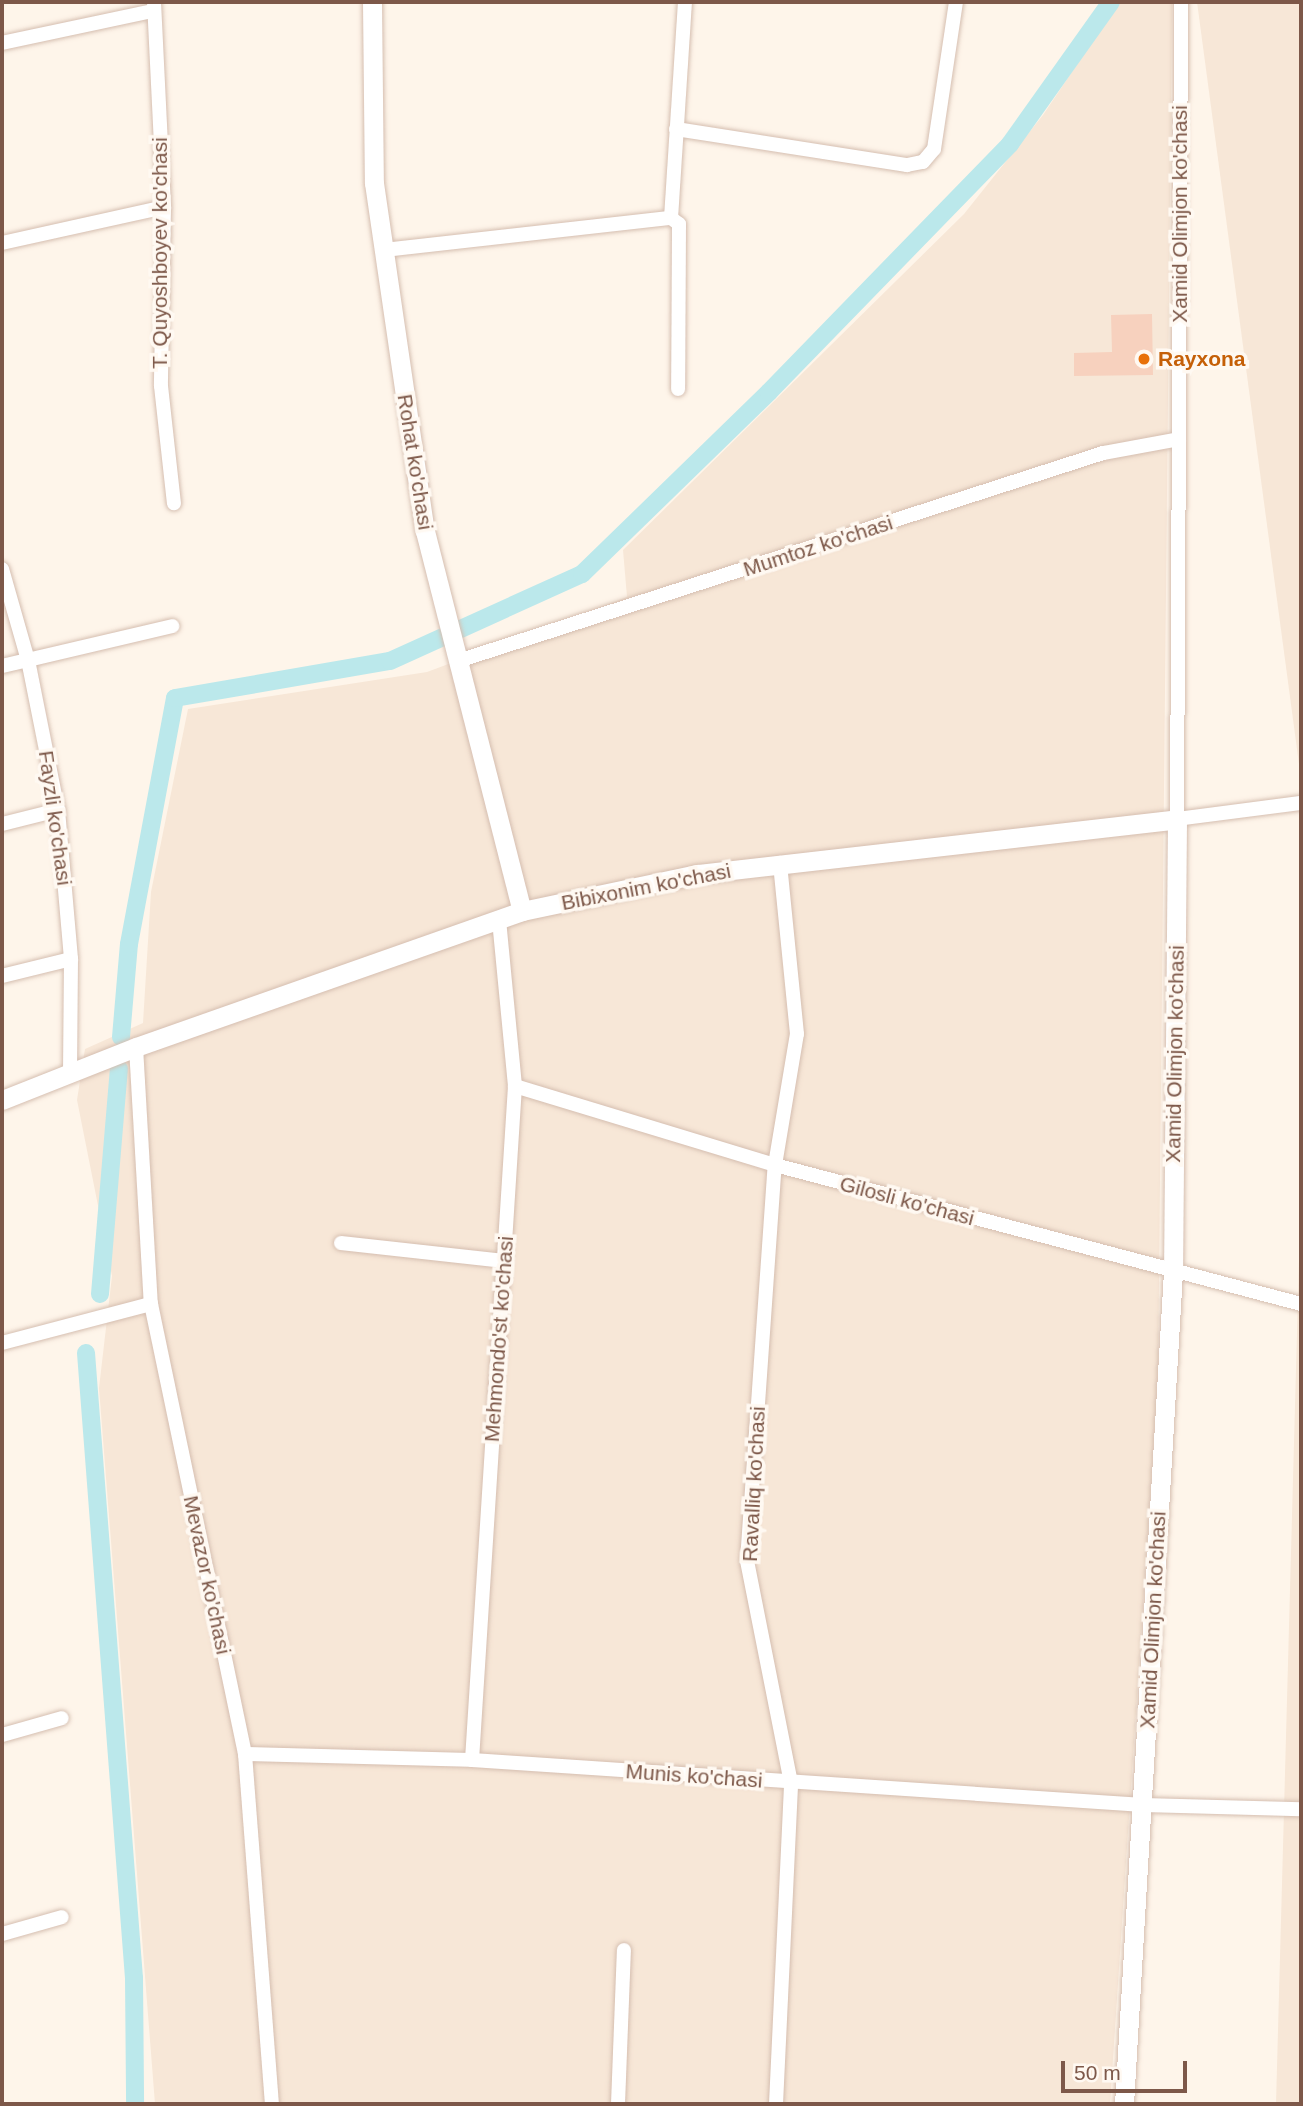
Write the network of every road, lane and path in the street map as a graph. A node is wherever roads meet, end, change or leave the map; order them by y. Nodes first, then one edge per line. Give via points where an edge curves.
1 (372, 2) edge
2 (685, 2) edge
3 (956, 2) edge
4 (1181, 2) edge
5 (153, 7) edge
6 (2, 43) edge
7 (676, 129) junction
8 (164, 207) junction
9 (671, 218) junction
10 (2, 243) edge
11 (384, 250) junction
12 (677, 389) dead end
13 (1179, 439) junction
14 (174, 503) dead end
15 (2, 569) edge
16 (172, 626) dead end
17 (28, 660) junction
18 (458, 661) junction
19 (2, 666) edge
20 (1301, 803) edge
21 (58, 810) junction
22 (1177, 819) junction
23 (2, 824) edge
24 (780, 863) junction
25 (522, 911) junction
26 (499, 919) junction
27 (71, 959) junction
28 (2, 976) edge
29 (136, 1047) junction
30 (70, 1072) junction
31 (515, 1086) junction
32 (2, 1100) edge
33 (775, 1165) junction
34 (341, 1243) dead end
35 (504, 1261) junction
36 (1173, 1272) junction
37 (151, 1304) junction
38 (1301, 1304) edge
39 (2, 1343) edge
40 (62, 1718) dead end
41 (2, 1735) edge
42 (245, 1754) junction
43 (472, 1759) junction
44 (791, 1783) junction
45 (1143, 1805) junction
46 (1301, 1809) edge
47 (62, 1917) dead end
48 (2, 1934) edge
49 (624, 1950) dead end
50 (272, 2104) edge
51 (618, 2104) edge
52 (776, 2104) edge
53 (1124, 2104) edge

1 - 11 main road, Rohat ko'chasi via 374,183
2 - 7 street
3 - 7 street via 934,149 923,162 907,165
4 - 13 street, Xamid Olimjon ko'chasi
5 - 6 street
5 - 8 street, T. Quyoshboyev ko'chasi
7 - 9 street
8 - 10 street
8 - 14 street, T. Quyoshboyev ko'chasi via 161,386
9 - 11 street
9 - 12 street via 679,224
11 - 18 main road, Rohat ko'chasi via 425,531
13 - 18 street, Mumtoz ko'chasi via 1102,453
13 - 22 street, Xamid Olimjon ko'chasi
15 - 17 street, Fayzli ko'chasi
16 - 17 street
17 - 19 street
17 - 21 street, Fayzli ko'chasi
18 - 25 main road, Rohat ko'chasi
20 - 22 street
21 - 23 street
21 - 27 street, Fayzli ko'chasi
22 - 24 main road, Bibixonim ko'chasi
22 - 36 main road, Xamid Olimjon ko'chasi
24 - 25 main road, Bibixonim ko'chasi via 697,874
24 - 33 street, Ravalliq ko'chasi via 797,1034
25 - 26 main road, Bibixonim ko'chasi
26 - 29 main road, Bibixonim ko'chasi
26 - 31 street, Mehmondo'st ko'chasi
27 - 28 street
27 - 30 street, Fayzli ko'chasi
29 - 30 main road, Bibixonim ko'chasi
29 - 37 street, Mevazor ko'chasi
30 - 32 main road, Bibixonim ko'chasi
31 - 33 street, Gilosli ko'chasi
31 - 35 street, Mehmondo'st ko'chasi
33 - 36 street, Gilosli ko'chasi
33 - 44 street, Ravalliq ko'chasi via 747,1561
34 - 35 street
35 - 43 street, Mehmondo'st ko'chasi
36 - 38 street, Gilosli ko'chasi
36 - 45 main road, Xamid Olimjon ko'chasi
37 - 39 street
37 - 42 street, Mevazor ko'chasi
40 - 41 street
42 - 43 street, Munis ko'chasi
42 - 50 street, Mevazor ko'chasi
43 - 44 street, Munis ko'chasi
44 - 45 street, Munis ko'chasi
44 - 52 street, Ravalliq ko'chasi
45 - 46 street, Munis ko'chasi
45 - 53 main road, Xamid Olimjon ko'chasi
47 - 48 street
49 - 51 street

